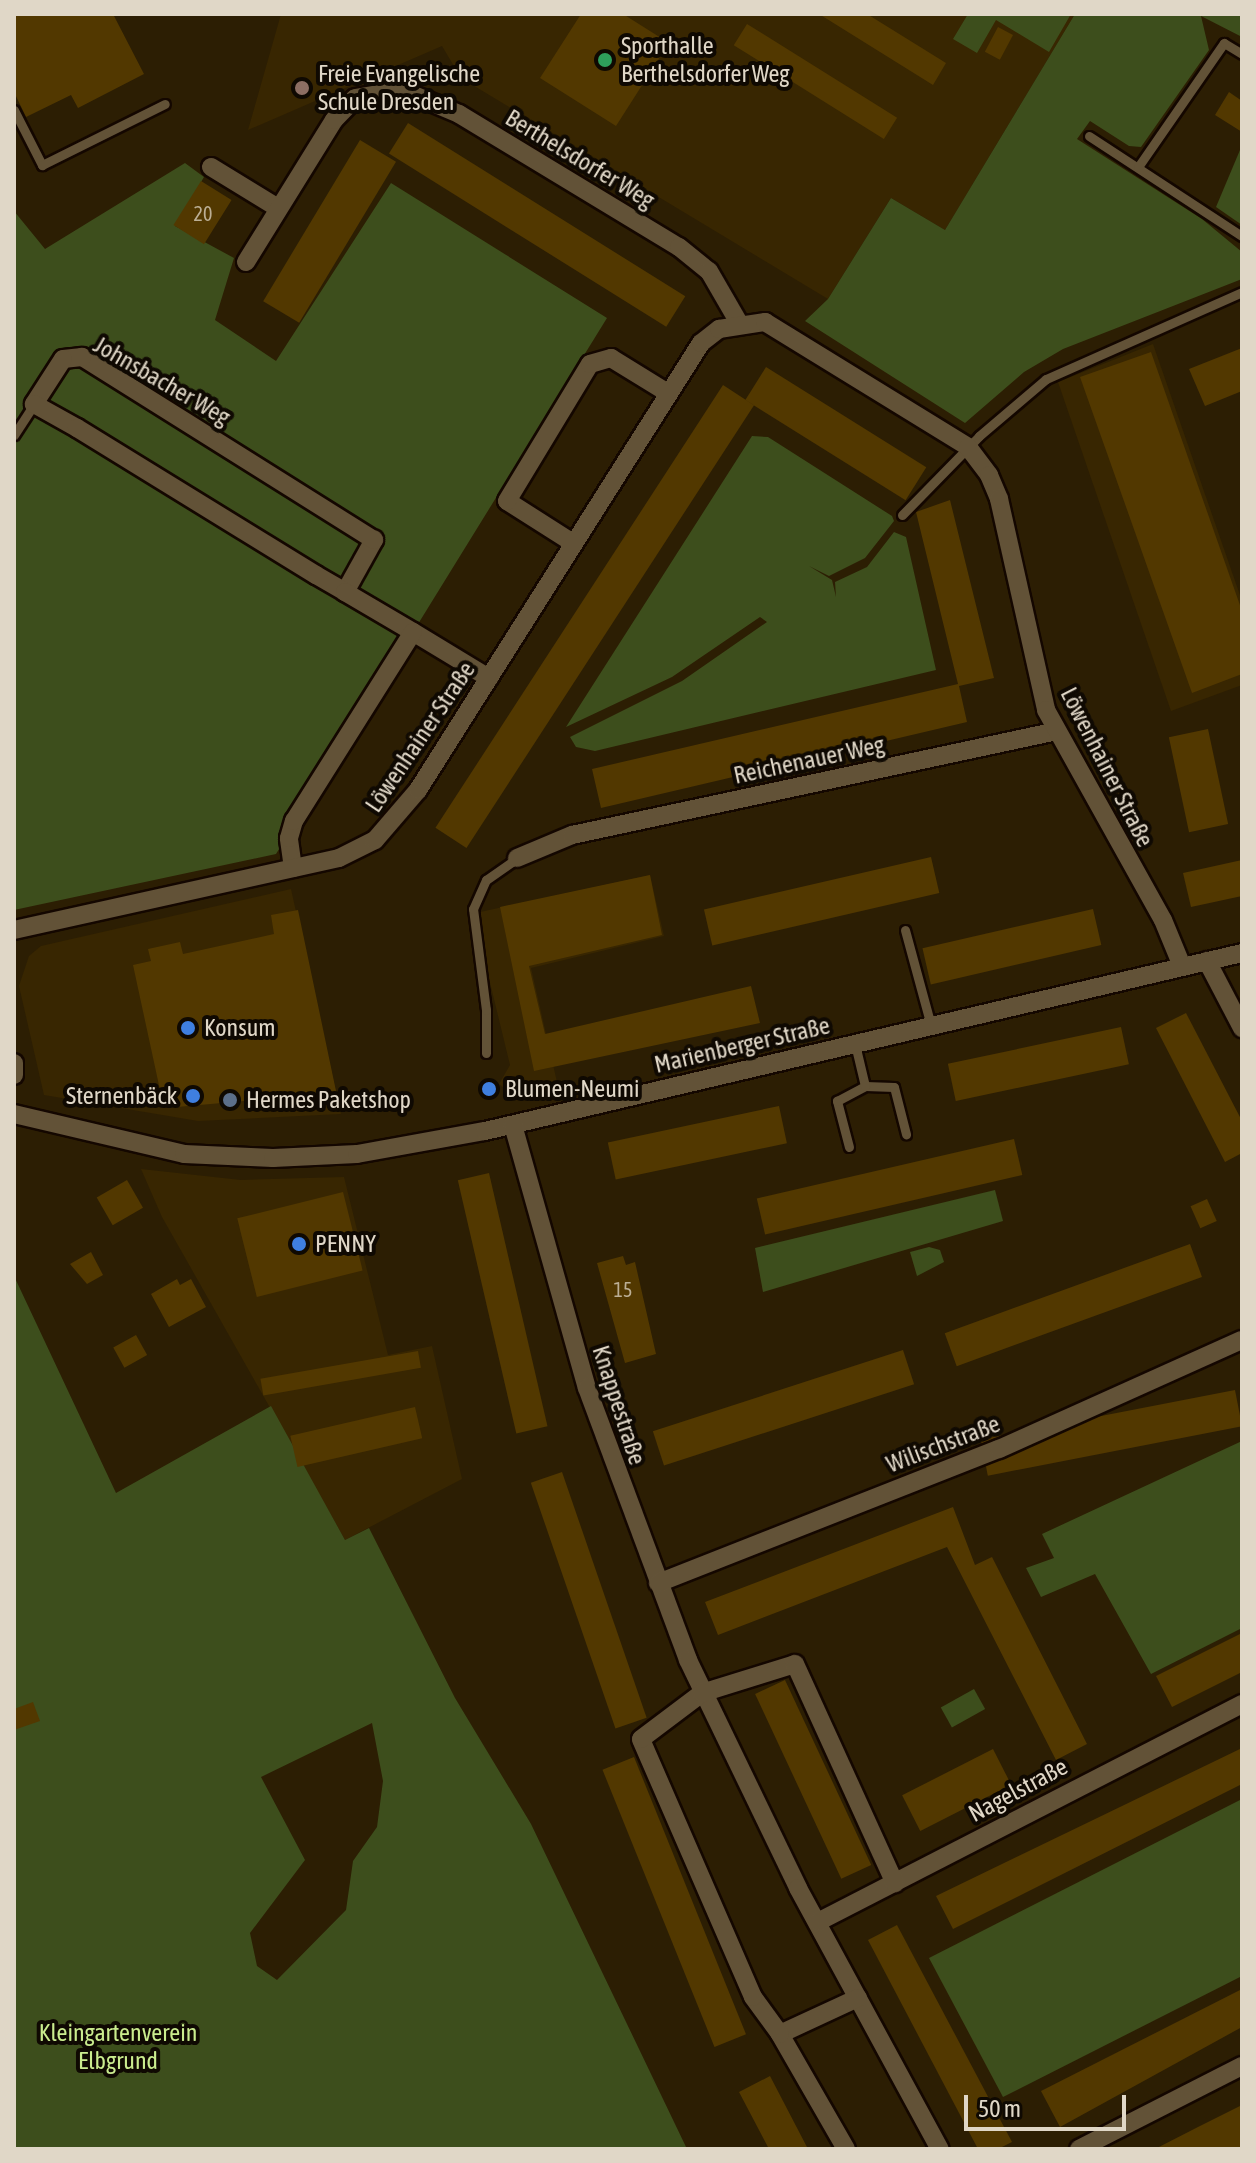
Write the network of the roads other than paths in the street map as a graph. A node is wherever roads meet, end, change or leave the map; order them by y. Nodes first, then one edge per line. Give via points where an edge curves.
1 (1242, 54) edge
2 (165, 104) dead end
3 (14, 110) edge
4 (1089, 136) dead end
5 (211, 167) dead end
6 (1138, 167) junction
7 (278, 208) junction
8 (1242, 236) edge
9 (246, 262) dead end
10 (1242, 292) edge
11 (739, 323) junction
12 (668, 393) junction
13 (34, 404) junction
14 (14, 435) edge
15 (968, 447) junction
16 (902, 515) dead end
17 (573, 543) junction
18 (345, 592) junction
19 (413, 632) junction
20 (489, 678) junction
21 (1056, 731) junction
22 (517, 858) joint
23 (293, 868) junction
24 (14, 930) edge
25 (905, 930) dead end
26 (1242, 953) edge
27 (1207, 961) junction
28 (1182, 966) junction
29 (931, 1026) junction
30 (1242, 1028) edge
31 (855, 1044) junction
32 (486, 1053) dead end
33 (14, 1063) edge
34 (14, 1075) edge
35 (865, 1086) junction
36 (14, 1114) edge
37 (513, 1125) junction
38 (906, 1134) dead end
39 (849, 1147) dead end
40 (1242, 1340) edge
41 (658, 1583) junction
42 (702, 1693) junction
43 (1242, 1704) edge
44 (895, 1883) junction
45 (818, 1922) junction
46 (858, 1998) junction
47 (780, 2034) junction
48 (1242, 2066) edge
49 (846, 2149) edge
50 (940, 2149) edge
51 (1079, 2149) edge

1 - 6 lane via 1224,43
2 - 3 lane via 42,165
4 - 6 lane
5 - 7 street
6 - 8 lane
7 - 9 street, Berthelsdorfer Weg
7 - 11 street, Berthelsdorfer Weg via 355,98 402,90 459,114 679,247 709,271
10 - 15 lane via 1046,379
11 - 12 street, Löwenhainer Straße via 719,329 701,343
11 - 15 street, Löwenhainer Straße via 765,322 789,332
12 - 17 street, Löwenhainer Straße
12 - 17 street via 611,358 590,364 507,501
13 - 14 lane
13 - 18 street
13 - 18 street, Johnsbacher Weg via 63,359 82,357 374,540
15 - 16 lane
15 - 21 street, Löwenhainer Straße via 999,499 1037,680
17 - 20 street, Löwenhainer Straße
18 - 19 street
19 - 20 street
19 - 23 street via 294,821 289,838
20 - 23 street, Löwenhainer Straße via 387,829 357,851
21 - 22 street, Reichenauer Weg via 566,832
21 - 28 street, Löwenhainer Straße via 1163,920
22 - 32 lane, Reichenauer Weg via 486,880 473,909
23 - 24 street, Löwenhainer Straße
25 - 29 lane
26 - 27 street, Marienberger Straße
27 - 28 street, Marienberger Straße
27 - 30 street
28 - 29 street, Marienberger Straße
29 - 31 street, Marienberger Straße
31 - 35 lane
31 - 37 street, Marienberger Straße
33 - 34 street
35 - 38 lane via 894,1087
35 - 39 lane via 837,1101
36 - 37 street, Marienberger Straße via 159,1151 225,1158 357,1154
37 - 41 street, Knappestraße via 587,1388
40 - 41 street, Wilischstraße via 999,1449
41 - 42 street, Knappestraße
42 - 44 street via 795,1664
42 - 45 street, Knappestraße
42 - 47 street via 641,1739 753,1997
43 - 44 street, Nagelstraße
44 - 45 street, Nagelstraße
45 - 46 street, Knappestraße
46 - 47 street
46 - 50 street, Knappestraße
47 - 49 street
48 - 51 street

